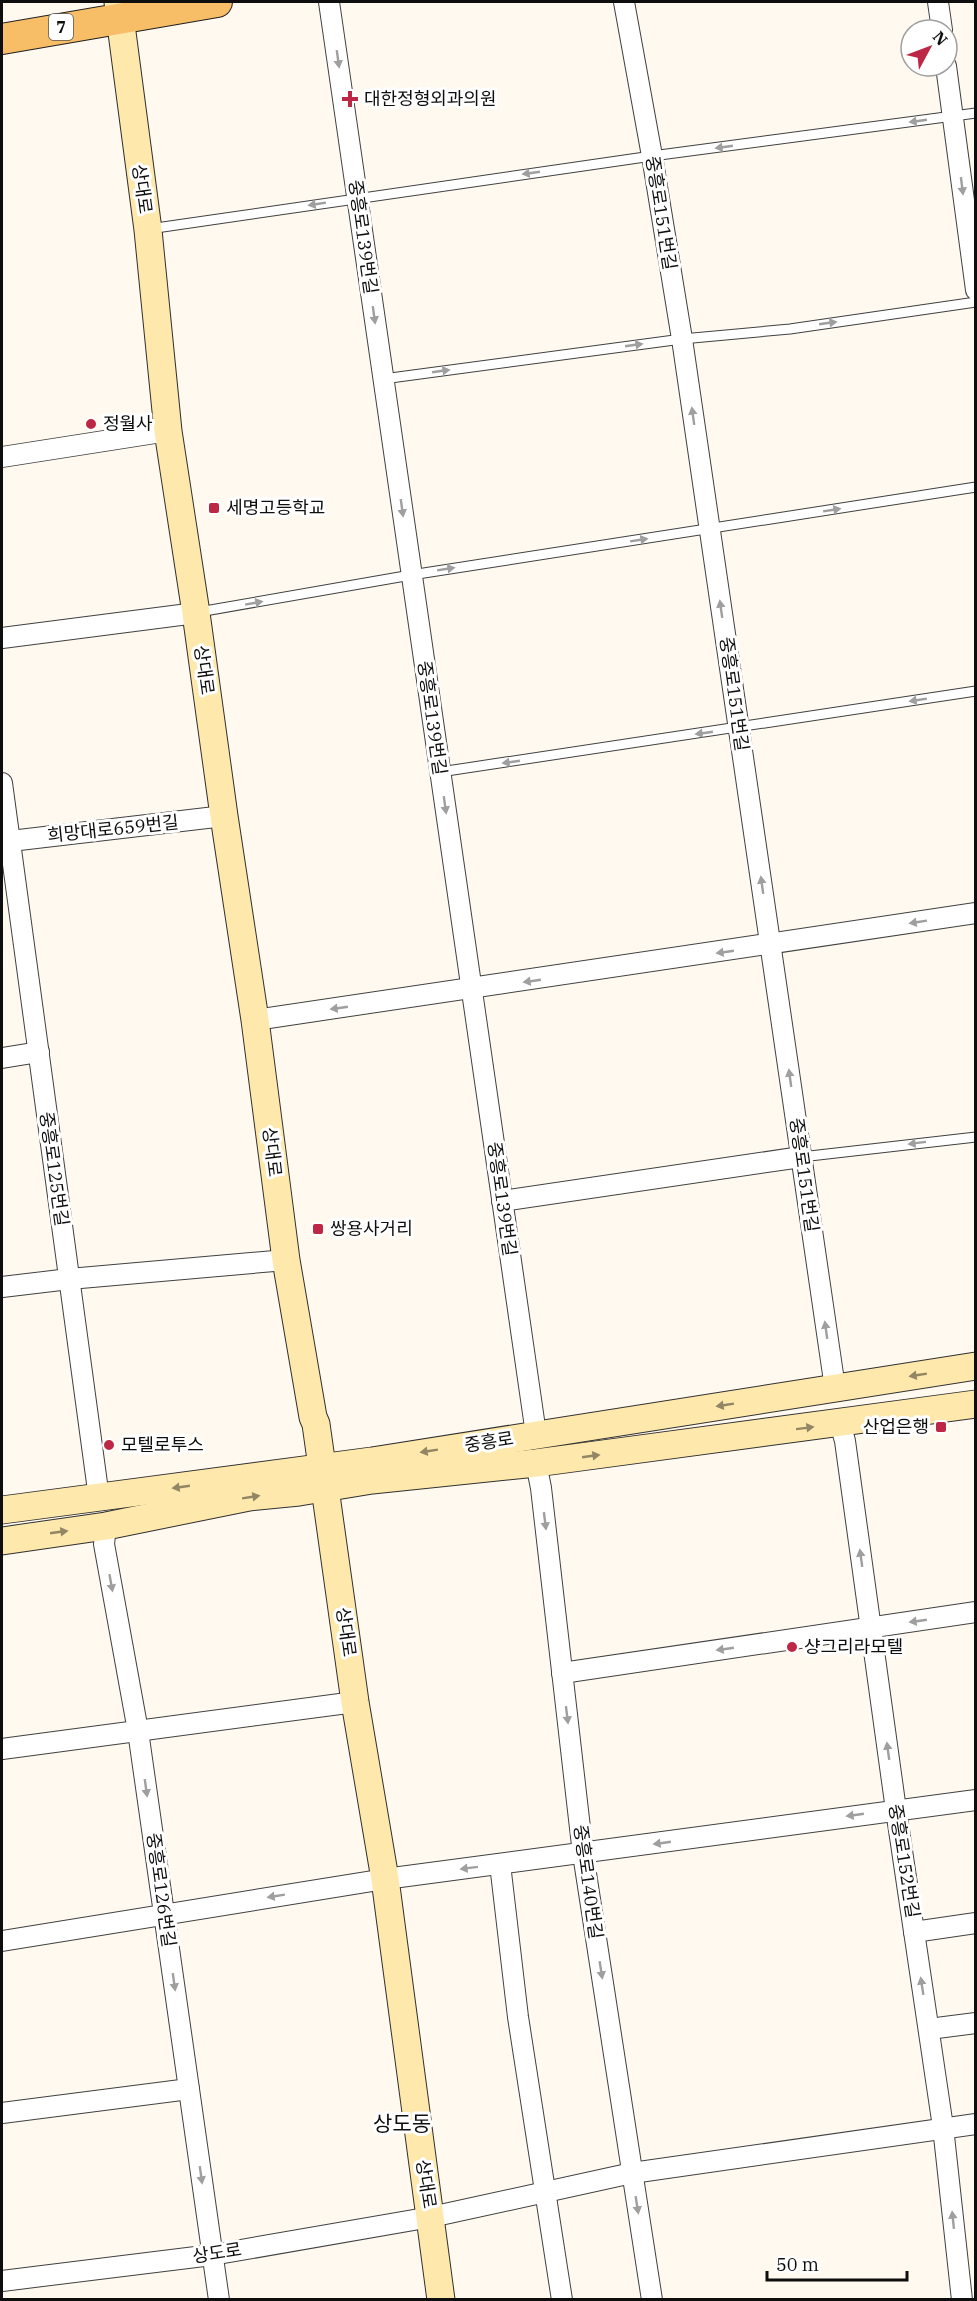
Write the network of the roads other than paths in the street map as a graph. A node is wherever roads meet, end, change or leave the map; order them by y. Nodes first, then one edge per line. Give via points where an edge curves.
1 (217, 2) edge
2 (329, 2) edge
3 (624, 2) edge
4 (938, 2) edge
5 (119, 10) edge
6 (940, 18) edge
7 (2, 39) edge
8 (948, 78) edge
9 (975, 113) edge
10 (953, 116) junction
11 (652, 156) junction
12 (358, 198) junction
13 (148, 230) junction
14 (975, 290) edge
15 (975, 302) edge
16 (682, 339) junction
17 (383, 379) junction
18 (168, 431) junction
19 (2, 457) edge
20 (975, 487) edge
21 (709, 529) junction
22 (411, 575) junction
23 (196, 613) junction
24 (2, 638) edge
25 (975, 691) edge
26 (739, 728) junction
27 (440, 772) junction
28 (2, 783) edge
29 (224, 816) junction
30 (6, 841) edge
31 (975, 913) edge
32 (770, 945) junction
33 (472, 990) junction
34 (255, 1020) junction
35 (39, 1052) junction
36 (2, 1058) edge
37 (975, 1137) edge
38 (801, 1157) junction
39 (502, 1201) junction
40 (286, 1260) junction
41 (69, 1279) junction
42 (2, 1287) edge
43 (975, 1366) edge
44 (835, 1388) junction
45 (975, 1404) edge
46 (840, 1423) junction
47 (536, 1434) junction
48 (536, 1463) junction
49 (323, 1477) junction
50 (99, 1498) junction
51 (2, 1510) edge
52 (106, 1526) junction
53 (2, 1541) edge
54 (975, 1612) edge
55 (871, 1628) junction
56 (562, 1673) junction
57 (355, 1702) junction
58 (138, 1731) junction
59 (2, 1749) edge
60 (975, 1800) edge
61 (896, 1810) junction
62 (583, 1854) junction
63 (500, 1864) junction
64 (385, 1879) junction
65 (165, 1914) junction
66 (975, 1923) edge
67 (914, 1932) junction
68 (2, 1941) edge
69 (975, 2023) edge
70 (929, 2029) junction
71 (189, 2090) junction
72 (2, 2113) edge
73 (975, 2124) edge
74 (944, 2127) junction
75 (632, 2173) junction
76 (546, 2192) junction
77 (431, 2217) junction
78 (212, 2255) junction
79 (2, 2281) edge
80 (219, 2300) edge
81 (441, 2300) edge
82 (562, 2300) edge
83 (652, 2300) edge
84 (962, 2300) edge

1 - 5 main road, 7
2 -> 12 street, 중흥로139번길
3 - 11 street, 중흥로151번길
4 - 6 street
5 - 7 main road, 7
5 - 13 main road, 상대로
8 - 10 street
9 - 10 lane
10 -> 11 lane
10 -> 14 street
11 -> 12 lane
11 - 16 street, 중흥로151번길
12 -> 13 lane
12 -> 17 street, 중흥로139번길
13 - 18 main road, 상대로
16 -> 15 lane via 790,329
17 -> 16 lane
21 -> 16 street, 중흥로151번길
17 -> 22 street, 중흥로139번길
18 - 19 street
18 - 23 main road, 상대로
21 -> 20 lane
22 -> 21 lane
26 -> 21 street, 중흥로151번길
23 -> 22 lane
22 - 27 street, 중흥로139번길
23 - 24 street
23 - 29 main road, 상대로
25 -> 26 lane
26 -> 27 lane
32 -> 26 street, 중흥로151번길
27 -> 33 street, 중흥로139번길
28 - 30 street, 중흥로125번길
29 - 30 street, 희망대로659번길
29 - 34 main road, 상대로
30 - 35 street, 중흥로125번길
31 -> 32 street
32 -> 33 street
38 -> 32 street, 중흥로151번길
33 -> 34 street
33 - 39 street, 중흥로139번길
34 - 40 main road, 상대로
35 - 36 street
35 - 41 street, 중흥로125번길
37 -> 38 lane
38 - 39 street
44 -> 38 street, 중흥로151번길
39 - 47 street, 중흥로139번길
40 - 41 street
40 - 49 main road, 상대로
41 - 42 street
41 - 50 street, 중흥로125번길
43 -> 44 main road, 중흥로
44 -> 47 main road, 중흥로
45 - 46 main road, 중흥로
48 -> 46 main road, 중흥로
55 -> 46 street, 중흥로152번길
47 -> 49 main road, 중흥로
48 - 49 main road, 중흥로 via 372,1480
48 -> 56 street, 중흥로140번길
49 -> 50 main road, 중흥로
52 -> 49 main road, 중흥로 via 249,1497 299,1492
49 - 57 main road, 상대로
50 - 51 main road, 중흥로
53 -> 52 main road, 중흥로
52 -> 58 street, 중흥로126번길 via 104,1544
54 -> 55 street
55 -> 56 street
61 -> 55 street, 중흥로152번길
56 -> 62 street, 중흥로140번길
57 - 58 street
57 - 64 main road, 상대로
58 - 59 street
58 -> 65 street, 중흥로126번길
60 - 61 street
61 -> 62 street
61 - 67 street, 중흥로152번길
62 - 63 street
62 -> 75 street, 중흥로140번길
63 -> 64 street
63 - 76 street via 518,2017
64 -> 65 street
64 - 77 main road, 상대로
65 - 68 street
65 -> 71 street, 중흥로126번길
66 - 67 street
70 -> 67 street, 중흥로152번길
69 - 70 street
70 - 74 street, 중흥로152번길
71 - 72 street
71 -> 78 street, 중흥로126번길
73 - 74 street, 상도로
74 - 75 street, 상도로
84 -> 74 street, 중흥로152번길
75 - 76 street, 상도로
75 -> 83 street, 중흥로140번길
76 - 77 street, 상도로
76 - 82 street
77 - 78 street, 상도로
77 - 81 main road, 상대로
78 - 79 street, 상도로
78 - 80 street, 중흥로126번길

